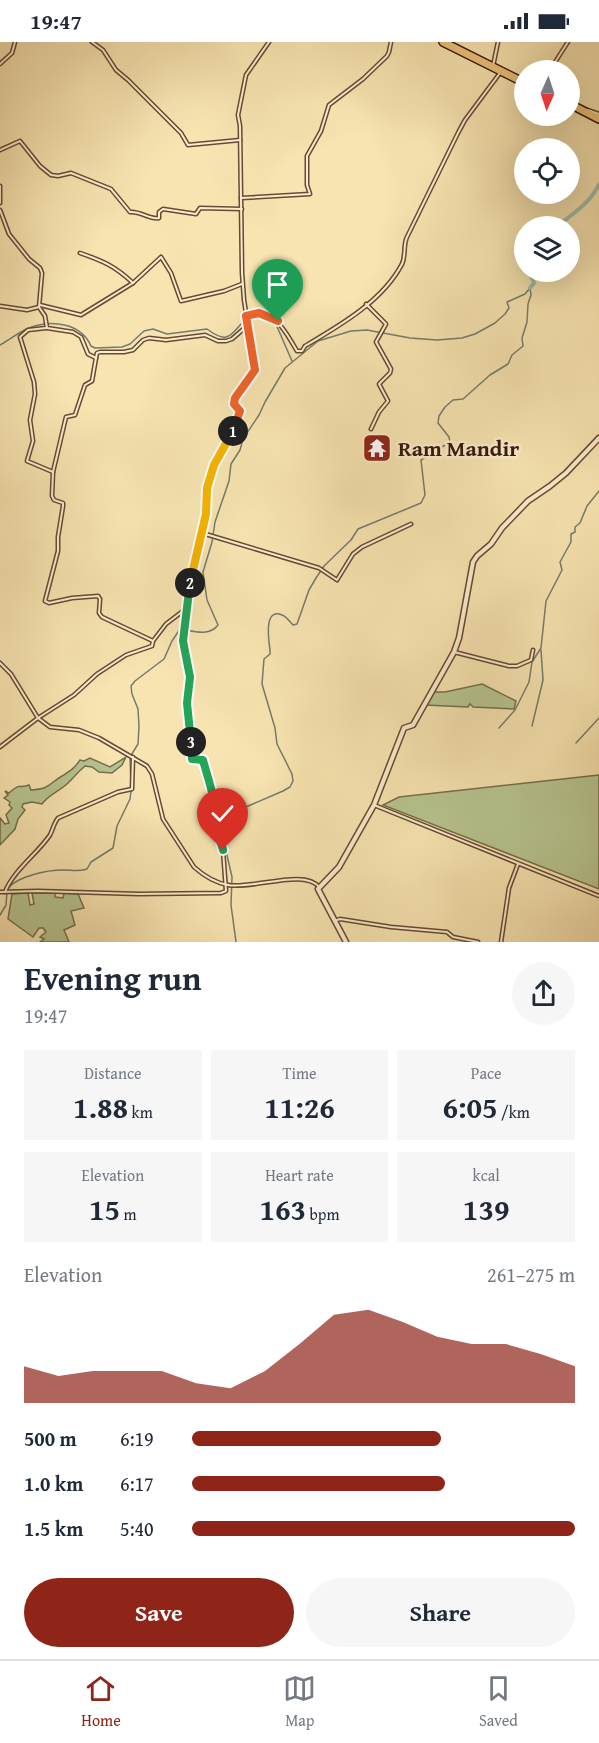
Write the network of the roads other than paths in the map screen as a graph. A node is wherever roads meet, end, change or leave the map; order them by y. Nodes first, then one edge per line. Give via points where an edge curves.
1 (15, 42) edge
2 (92, 42) edge
3 (269, 42) edge
4 (391, 42) edge
5 (443, 42) edge
6 (498, 42) edge
7 (568, 42) edge
8 (556, 60) edge
9 (0, 64) edge
10 (493, 66) junction
11 (502, 71) junction
12 (514, 77) edge
13 (582, 110) joint
14 (599, 114) edge
15 (599, 119) edge
16 (240, 140) junction
17 (0, 150) edge
18 (0, 186) edge
19 (241, 198) junction
20 (0, 202) edge
21 (242, 209) junction
22 (0, 210) edge
23 (80, 253) dead end
24 (133, 283) junction
25 (242, 284) junction
26 (366, 304) junction
27 (0, 306) edge
28 (39, 306) junction
29 (246, 316) junction
30 (46, 325) junction
31 (247, 326) junction
32 (96, 358) junction
33 (371, 429) dead end
34 (599, 438) edge
35 (53, 472) junction
36 (411, 524) dead end
37 (202, 533) junction
38 (187, 608) junction
39 (153, 641) junction
40 (533, 650) dead end
41 (454, 652) junction
42 (0, 663) edge
43 (38, 718) junction
44 (0, 747) edge
45 (132, 757) junction
46 (374, 805) junction
47 (518, 864) junction
48 (226, 885) junction
49 (319, 887) junction
50 (0, 892) edge
51 (5, 893) junction
52 (599, 896) edge
53 (334, 921) junction
54 (346, 942) edge
55 (478, 942) edge
56 (501, 942) edge

1 - 9 street via 12,53
2 - 16 street via 181,133 188,145
3 - 16 street via 246,75 238,115
4 - 19 street via 387,56 329,105 307,156 310,194
5 - 10 highway
6 - 10 street
7 - 8 street
10 - 11 highway
11 - 12 highway
11 - 26 street via 458,133 407,237 402,263 383,290
13 - 14 street
13 - 15 highway
16 - 19 street
17 - 21 street via 20,141 51,175 75,174 111,189 130,212 152,218 158,219 163,209 195,214 200,208
18 - 20 street
19 - 21 street
21 - 25 street
22 - 28 street via 9,234 40,268
23 - 24 street via 96,257
24 - 25 street via 161,257 181,301
24 - 28 street via 81,315
25 - 29 street
26 - 29 street via 348,321 302,351 297,351 278,321 259,313
26 - 33 street via 386,324 376,345 391,369 379,384 388,401
27 - 28 street via 27,310
28 - 30 street
29 - 31 street
30 - 32 street via 74,332 81,337 88,354
30 - 35 street via 28,330 20,337 35,394 30,420 33,441 27,460
31 - 32 street via 226,341 205,335 149,338 133,350 100,352
31 - 37 street via 255,370 235,398 239,417 214,465
32 - 35 street via 92,381 85,385 75,415 66,417
34 - 41 street via 566,473 528,501 477,556
35 - 39 street via 52,496 63,506 46,604 98,596 102,617
36 - 37 street via 352,554 337,580 321,569
37 - 38 street
38 - 39 street via 166,624
38 - 48 street via 183,641 190,677 187,703 191,756 203,760 213,796
39 - 43 street via 152,646 126,655 97,674 74,695
40 - 41 street via 531,660 517,666
41 - 46 street via 413,724 404,728
42 - 43 street
43 - 44 street
43 - 45 street via 50,727 79,730 99,738
45 - 48 street via 153,774 163,819 194,867
45 - 51 street via 132,789 58,818 51,834
46 - 47 street
46 - 49 street via 339,867
47 - 52 street
47 - 56 street via 508,888
48 - 49 street via 246,886 295,878 307,879
48 - 51 street via 222,893
49 - 53 street
50 - 51 street
53 - 54 street
53 - 55 street via 340,918 449,932 453,937

